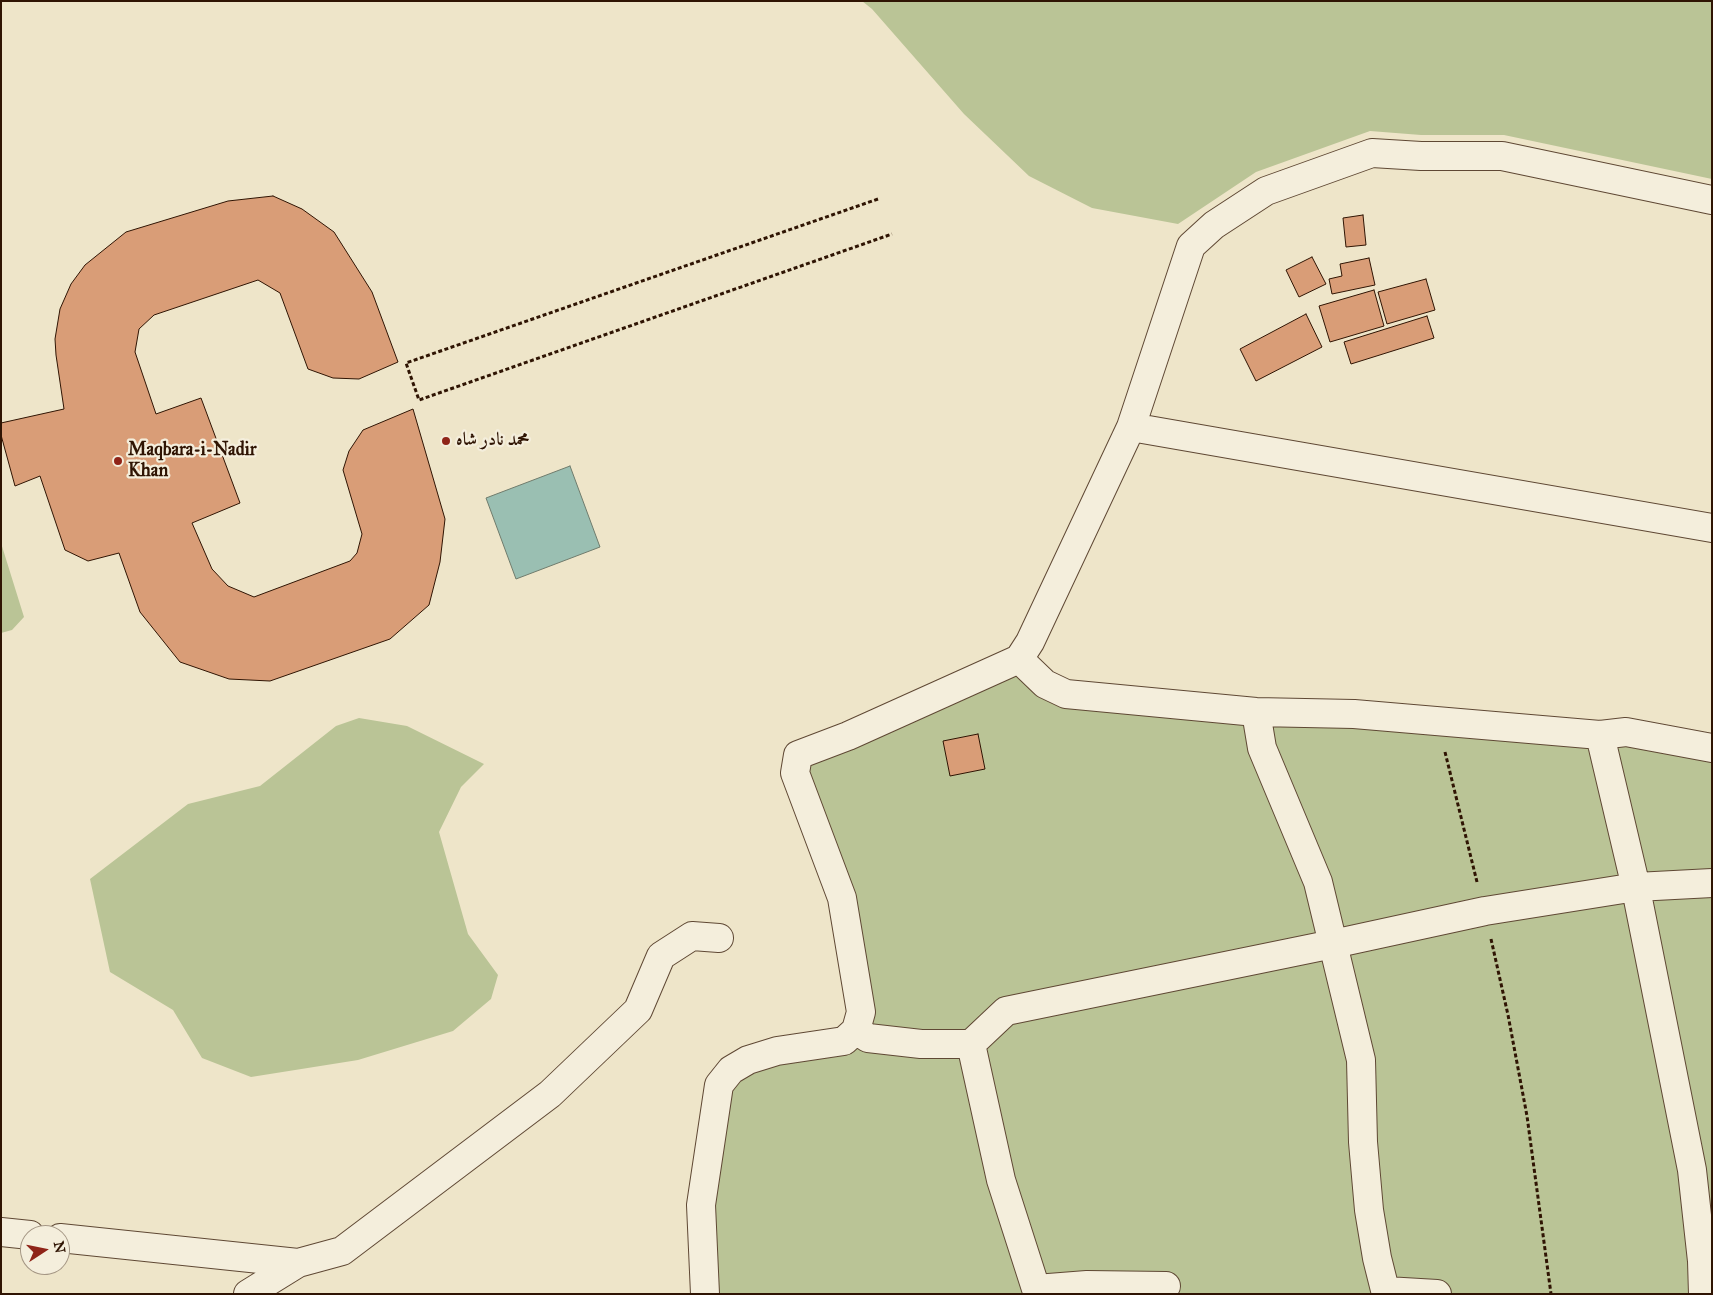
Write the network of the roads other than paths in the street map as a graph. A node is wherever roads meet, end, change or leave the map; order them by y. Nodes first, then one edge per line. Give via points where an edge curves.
1 (1712, 200) edge
2 (1131, 427) junction
3 (1712, 528) edge
4 (1019, 658) junction
5 (1256, 712) junction
6 (1600, 734) junction
7 (1712, 748) edge
8 (1712, 883) edge
9 (1636, 887) junction
10 (720, 938) dead end
11 (1333, 944) junction
12 (856, 1030) junction
13 (971, 1044) junction
14 (1, 1232) edge
15 (20, 1234) edge
16 (70, 1239) edge
17 (298, 1262) junction
18 (1166, 1286) dead end
19 (1035, 1291) edge
20 (1386, 1293) edge
21 (248, 1294) edge
22 (704, 1294) edge
23 (1437, 1294) edge
24 (1703, 1294) edge

1 - 2 street via 1502,156 1372,153 1273,188 1214,225 1191,246
2 - 3 street
2 - 4 street via 1030,642
4 - 5 street via 1045,684 1066,694
4 - 12 street via 848,736 798,755 795,773 842,898 861,1012
5 - 6 street via 1354,714
5 - 11 street via 1262,748 1318,882
6 - 7 street via 1626,732
6 - 9 street
8 - 9 street
9 - 11 street via 1485,911
9 - 24 street via 1692,1170
10 - 17 street via 692,936 661,956 638,1010 550,1094 342,1251
11 - 13 street via 1006,1011
11 - 20 street via 1361,1060 1369,1210
12 - 13 street via 868,1038 921,1044
12 - 22 street via 844,1041 777,1051 748,1060 731,1070 719,1085 701,1205
13 - 19 street via 1001,1180
14 - 15 street
16 - 17 street
17 - 21 street
18 - 19 street via 1087,1285
20 - 23 street

